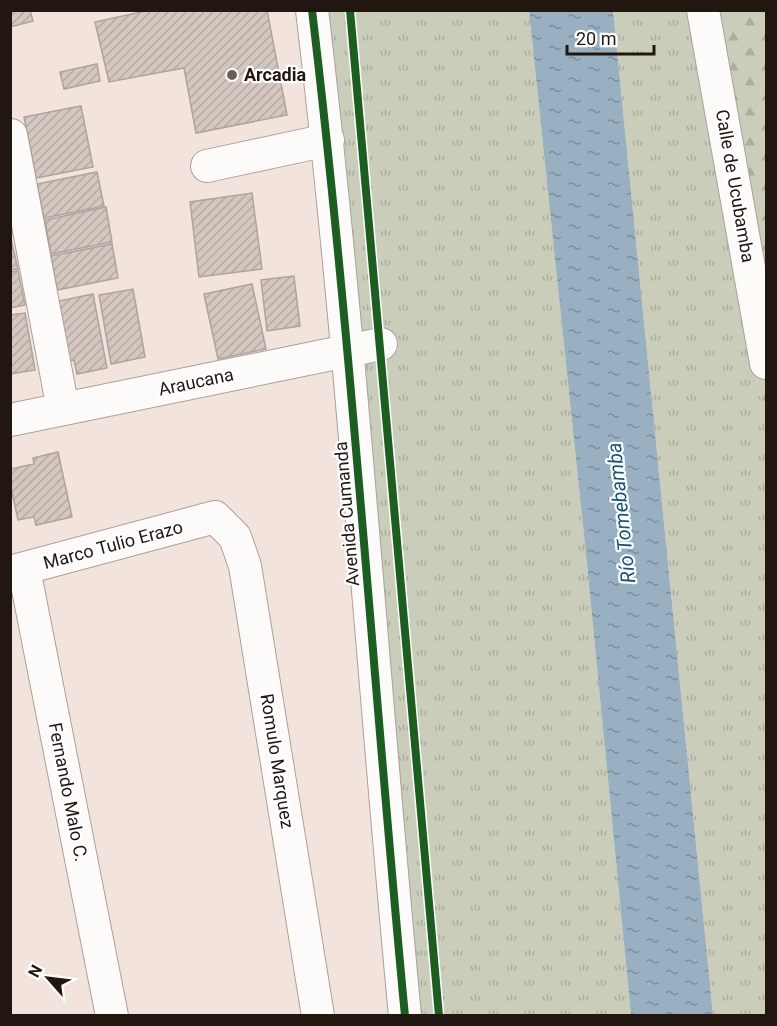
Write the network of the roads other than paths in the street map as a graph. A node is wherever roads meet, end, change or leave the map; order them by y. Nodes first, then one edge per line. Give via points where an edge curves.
1 (312, 10) edge
2 (703, 10) edge
3 (11, 135) edge
4 (328, 140) junction
5 (207, 166) dead end
6 (381, 344) dead end
7 (348, 351) junction
8 (766, 363) edge
9 (63, 409) junction
10 (10, 420) edge
11 (215, 517) joint
12 (17, 570) edge
13 (112, 1016) edge
14 (318, 1016) edge
15 (405, 1016) edge

1 - 4 street, Avenida Cumanda
2 - 8 street, Calle de Ucubamba
3 - 9 street
4 - 5 street
4 - 7 street, Avenida Cumanda
6 - 7 street, Araucana
7 - 9 street, Araucana
7 - 15 street, Avenida Cumanda
9 - 10 street, Araucana
11 - 12 street, Marco Tulio Erazo
11 - 14 street, Romulo Marquez via 236,537 245,566
12 - 13 street, Fernando Malo C.

